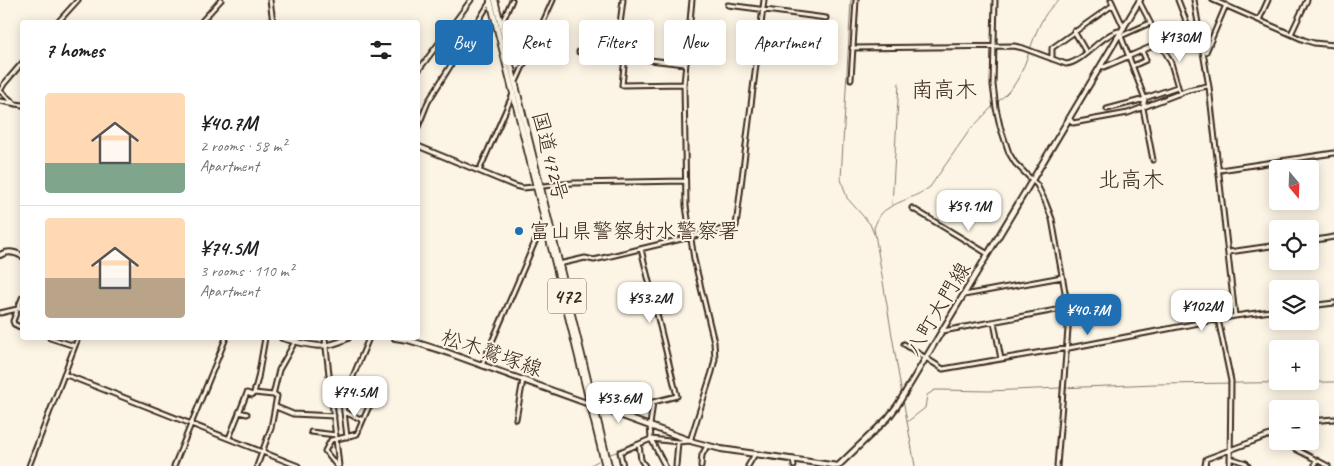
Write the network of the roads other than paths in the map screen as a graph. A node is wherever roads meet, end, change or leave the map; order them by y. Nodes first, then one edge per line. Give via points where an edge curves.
1 (78, 0) edge
2 (221, 0) edge
3 (270, 0) edge
4 (471, 0) edge
5 (512, 0) edge
6 (553, 0) edge
7 (623, 0) edge
8 (692, 0) edge
9 (764, 0) edge
10 (856, 0) edge
11 (995, 0) edge
12 (1110, 0) edge
13 (1178, 0) edge
14 (1194, 0) edge
15 (1213, 0) edge
16 (1268, 0) edge
17 (1306, 0) edge
18 (492, 1) edge
19 (1140, 1) edge
20 (728, 5) dead end
21 (1113, 5) junction
22 (1226, 6) junction
23 (762, 10) junction
24 (826, 18) dead end
25 (60, 20) edge
26 (203, 20) edge
27 (274, 20) edge
28 (620, 20) edge
29 (690, 20) edge
30 (1259, 20) junction
31 (1150, 23) junction
32 (501, 26) junction
33 (1124, 28) junction
34 (1074, 31) junction
35 (1199, 31) junction
36 (1291, 34) junction
37 (1121, 35) junction
38 (1160, 42) junction
39 (1334, 45) edge
40 (995, 47) junction
41 (852, 48) junction
42 (1142, 51) junction
43 (1086, 52) junction
44 (1203, 54) junction
45 (1130, 56) junction
46 (1052, 59) junction
47 (20, 65) edge
48 (624, 65) edge
49 (685, 65) edge
50 (1101, 66) junction
51 (1133, 66) junction
52 (420, 68) edge
53 (851, 79) dead end
54 (515, 84) junction
55 (684, 84) junction
56 (1178, 87) junction
57 (1209, 87) junction
58 (513, 93) junction
59 (1180, 94) junction
60 (1145, 98) junction
61 (0, 101) edge
62 (15, 104) junction
63 (20, 105) edge
64 (1144, 108) junction
65 (1107, 109) dead end
66 (1070, 119) junction
67 (420, 122) edge
68 (420, 147) edge
69 (1334, 153) edge
70 (1153, 160) dead end
71 (1220, 170) junction
72 (479, 171) junction
73 (685, 181) junction
74 (1033, 181) junction
75 (538, 187) junction
76 (912, 208) dead end
77 (544, 220) junction
78 (690, 237) junction
79 (1334, 237) edge
80 (1319, 240) edge
81 (1269, 246) edge
82 (641, 249) junction
83 (1229, 252) junction
84 (0, 254) edge
85 (988, 254) junction
86 (20, 255) edge
87 (559, 264) junction
88 (1062, 277) junction
89 (964, 295) junction
90 (1334, 303) edge
91 (1319, 305) edge
92 (20, 308) edge
93 (1067, 308) junction
94 (20, 310) edge
95 (1269, 311) edge
96 (0, 313) edge
97 (1235, 316) junction
98 (1218, 319) junction
99 (994, 322) junction
100 (20, 327) edge
101 (942, 331) junction
102 (62, 340) edge
103 (77, 340) edge
104 (225, 340) edge
105 (265, 340) edge
106 (295, 340) edge
107 (299, 340) edge
108 (325, 340) edge
109 (344, 340) edge
110 (369, 340) edge
111 (408, 340) edge
112 (904, 344) dead end
113 (75, 346) junction
114 (325, 346) junction
115 (1067, 349) junction
116 (926, 358) junction
117 (1001, 359) junction
118 (482, 365) junction
119 (64, 374) junction
120 (523, 380) junction
121 (330, 386) junction
122 (349, 386) junction
123 (254, 393) junction
124 (273, 395) junction
125 (332, 396) junction
126 (342, 396) junction
127 (373, 397) junction
128 (382, 401) dead end
129 (591, 404) junction
130 (370, 406) junction
131 (276, 407) junction
132 (239, 412) junction
133 (344, 412) junction
134 (247, 414) dead end
135 (334, 416) junction
136 (516, 419) dead end
137 (1334, 419) edge
138 (364, 420) junction
139 (1319, 421) edge
140 (191, 424) junction
141 (650, 425) junction
142 (311, 432) dead end
143 (1269, 436) edge
144 (336, 437) junction
145 (347, 437) junction
146 (229, 438) junction
147 (651, 439) junction
148 (690, 441) junction
149 (678, 442) junction
150 (639, 444) junction
151 (707, 446) junction
152 (1230, 450) junction
153 (1297, 450) edge
154 (262, 452) junction
155 (755, 454) junction
156 (1230, 458) junction
157 (793, 459) junction
158 (1315, 459) junction
159 (30, 466) edge
160 (174, 466) edge
161 (257, 466) edge
162 (298, 466) edge
163 (338, 466) edge
164 (605, 466) edge
165 (609, 466) edge
166 (623, 466) edge
167 (645, 466) edge
168 (665, 466) edge
169 (676, 466) edge
170 (701, 466) edge
171 (748, 466) edge
172 (794, 466) edge
173 (838, 466) edge
174 (1057, 466) edge
175 (1205, 466) edge
176 (1230, 466) edge
177 (1248, 466) edge
178 (1315, 466) edge
179 (1328, 466) edge

1 - 25 street
2 - 26 street
3 - 27 street
4 - 52 street
5 - 32 street
6 - 54 street
7 - 28 street
8 - 29 street
9 - 23 street
10 - 41 street
11 - 40 street
12 - 21 street
13 - 35 street via 1189,33
14 - 35 street
15 - 22 street
16 - 30 street
17 - 36 street
18 - 32 highway, 国道472号 / 472
18 - 58 highway, 国道472号 / 472
18 - 67 street via 428,102
19 - 31 street
19 - 33 main road, 八町大門線
20 - 23 street
21 - 33 street
21 - 34 street
22 - 30 street
22 - 44 street
23 - 24 street
23 - 78 street via 736,226
30 - 36 street
31 - 37 street
31 - 38 street
32 - 54 highway, 国道472号 / 472
33 - 37 main road, 八町大門線
34 - 43 street
34 - 46 street via 1052,48
35 - 44 street
36 - 39 street via 1314,44
37 - 43 street via 1114,32
37 - 45 street
37 - 50 main road, 八町大門線
38 - 42 street
38 - 56 street
40 - 41 street
40 - 46 street via 1014,46
40 - 74 street via 993,85 1000,126 1009,153
41 - 53 street
42 - 45 street
42 - 51 street via 1146,60
43 - 46 street via 1069,64
44 - 57 street
45 - 50 street
45 - 51 street
47 - 62 street via 0,91
48 - 55 street via 622,85
49 - 55 street
50 - 66 main road, 八町大門線
51 - 60 street
54 - 75 highway, 国道472号 / 472
55 - 73 street
56 - 59 street
56 - 60 street
57 - 59 street
57 - 71 street
58 - 72 street
58 - 75 highway, 国道472号 / 472
59 - 64 street
60 - 64 street
60 - 65 street
61 - 62 street
62 - 63 street
64 - 66 street via 1073,123
64 - 70 street
66 - 74 main road, 八町大門線
68 - 72 street
69 - 71 street
71 - 83 street
72 - 75 street via 518,187
73 - 75 street
73 - 78 street
74 - 85 main road, 八町大門線
74 - 88 street via 1042,192 1049,210
75 - 77 highway, 国道472号 / 472
75 - 87 highway, 国道472号 / 472
76 - 85 street
77 - 118 street
77 - 129 highway, 国道472号 / 472
78 - 82 street
78 - 148 street via 714,342 715,360
79 - 80 street
81 - 83 street
82 - 87 street
82 - 141 street via 677,396 653,402
83 - 97 street
84 - 86 main road via 10,252
85 - 89 main road, 八町大門線
87 - 129 highway, 国道472号 / 472
88 - 89 street
88 - 93 street
89 - 101 main road, 八町大門線
90 - 91 street
92 - 96 street
93 - 99 street
93 - 115 street
94 - 100 street via 13,321
95 - 97 street
97 - 98 street
98 - 115 street
98 - 152 street via 1231,381
99 - 101 street
99 - 117 street
101 - 116 main road, 八町大門線
102 - 113 street
103 - 113 street
104 - 140 street
105 - 123 street
106 - 124 street via 279,370
107 - 114 main road
108 - 114 street
109 - 114 main road
110 - 122 street
111 - 118 main road, 松木鷲塚線
112 - 116 street
113 - 119 street
114 - 121 street
115 - 117 street
115 - 174 street
116 - 117 street via 943,369
116 - 173 main road, 八町大門線 via 888,418
118 - 120 main road, 松木鷲塚線
119 - 140 street
119 - 159 street
120 - 129 main road, 松木鷲塚線
120 - 136 street
121 - 122 street
121 - 125 street
122 - 127 street
123 - 124 street
123 - 132 street via 247,392
124 - 131 street via 277,396
125 - 126 street
125 - 135 street
126 - 130 street
126 - 133 street
127 - 128 street
127 - 130 street
129 - 141 main road, 松木鷲塚線
129 - 164 highway, 国道472号 / 472
129 - 165 highway, 国道472号 / 472
130 - 138 street
131 - 135 street via 294,414
131 - 154 street
132 - 134 street
132 - 146 street
133 - 138 street
133 - 145 street
135 - 144 street
137 - 139 street
138 - 145 street via 357,434
140 - 146 street
140 - 160 street
141 - 147 street
141 - 148 main road, 松木鷲塚線
142 - 144 street
143 - 152 street
144 - 145 street
144 - 163 street
144 - 163 street via 325,451
146 - 154 street
147 - 149 street
147 - 150 street
147 - 168 street
148 - 149 street
148 - 151 main road, 松木鷲塚線
149 - 169 street
150 - 166 street via 620,452
150 - 167 street
151 - 155 main road, 松木鷲塚線
151 - 170 street
152 - 156 street
152 - 175 street via 1206,459
153 - 158 street
154 - 161 street
154 - 162 street
155 - 157 main road, 松木鷲塚線
155 - 171 street
156 - 176 street
156 - 177 street
157 - 172 street
157 - 173 main road, 松木鷲塚線
158 - 178 street
158 - 179 street

